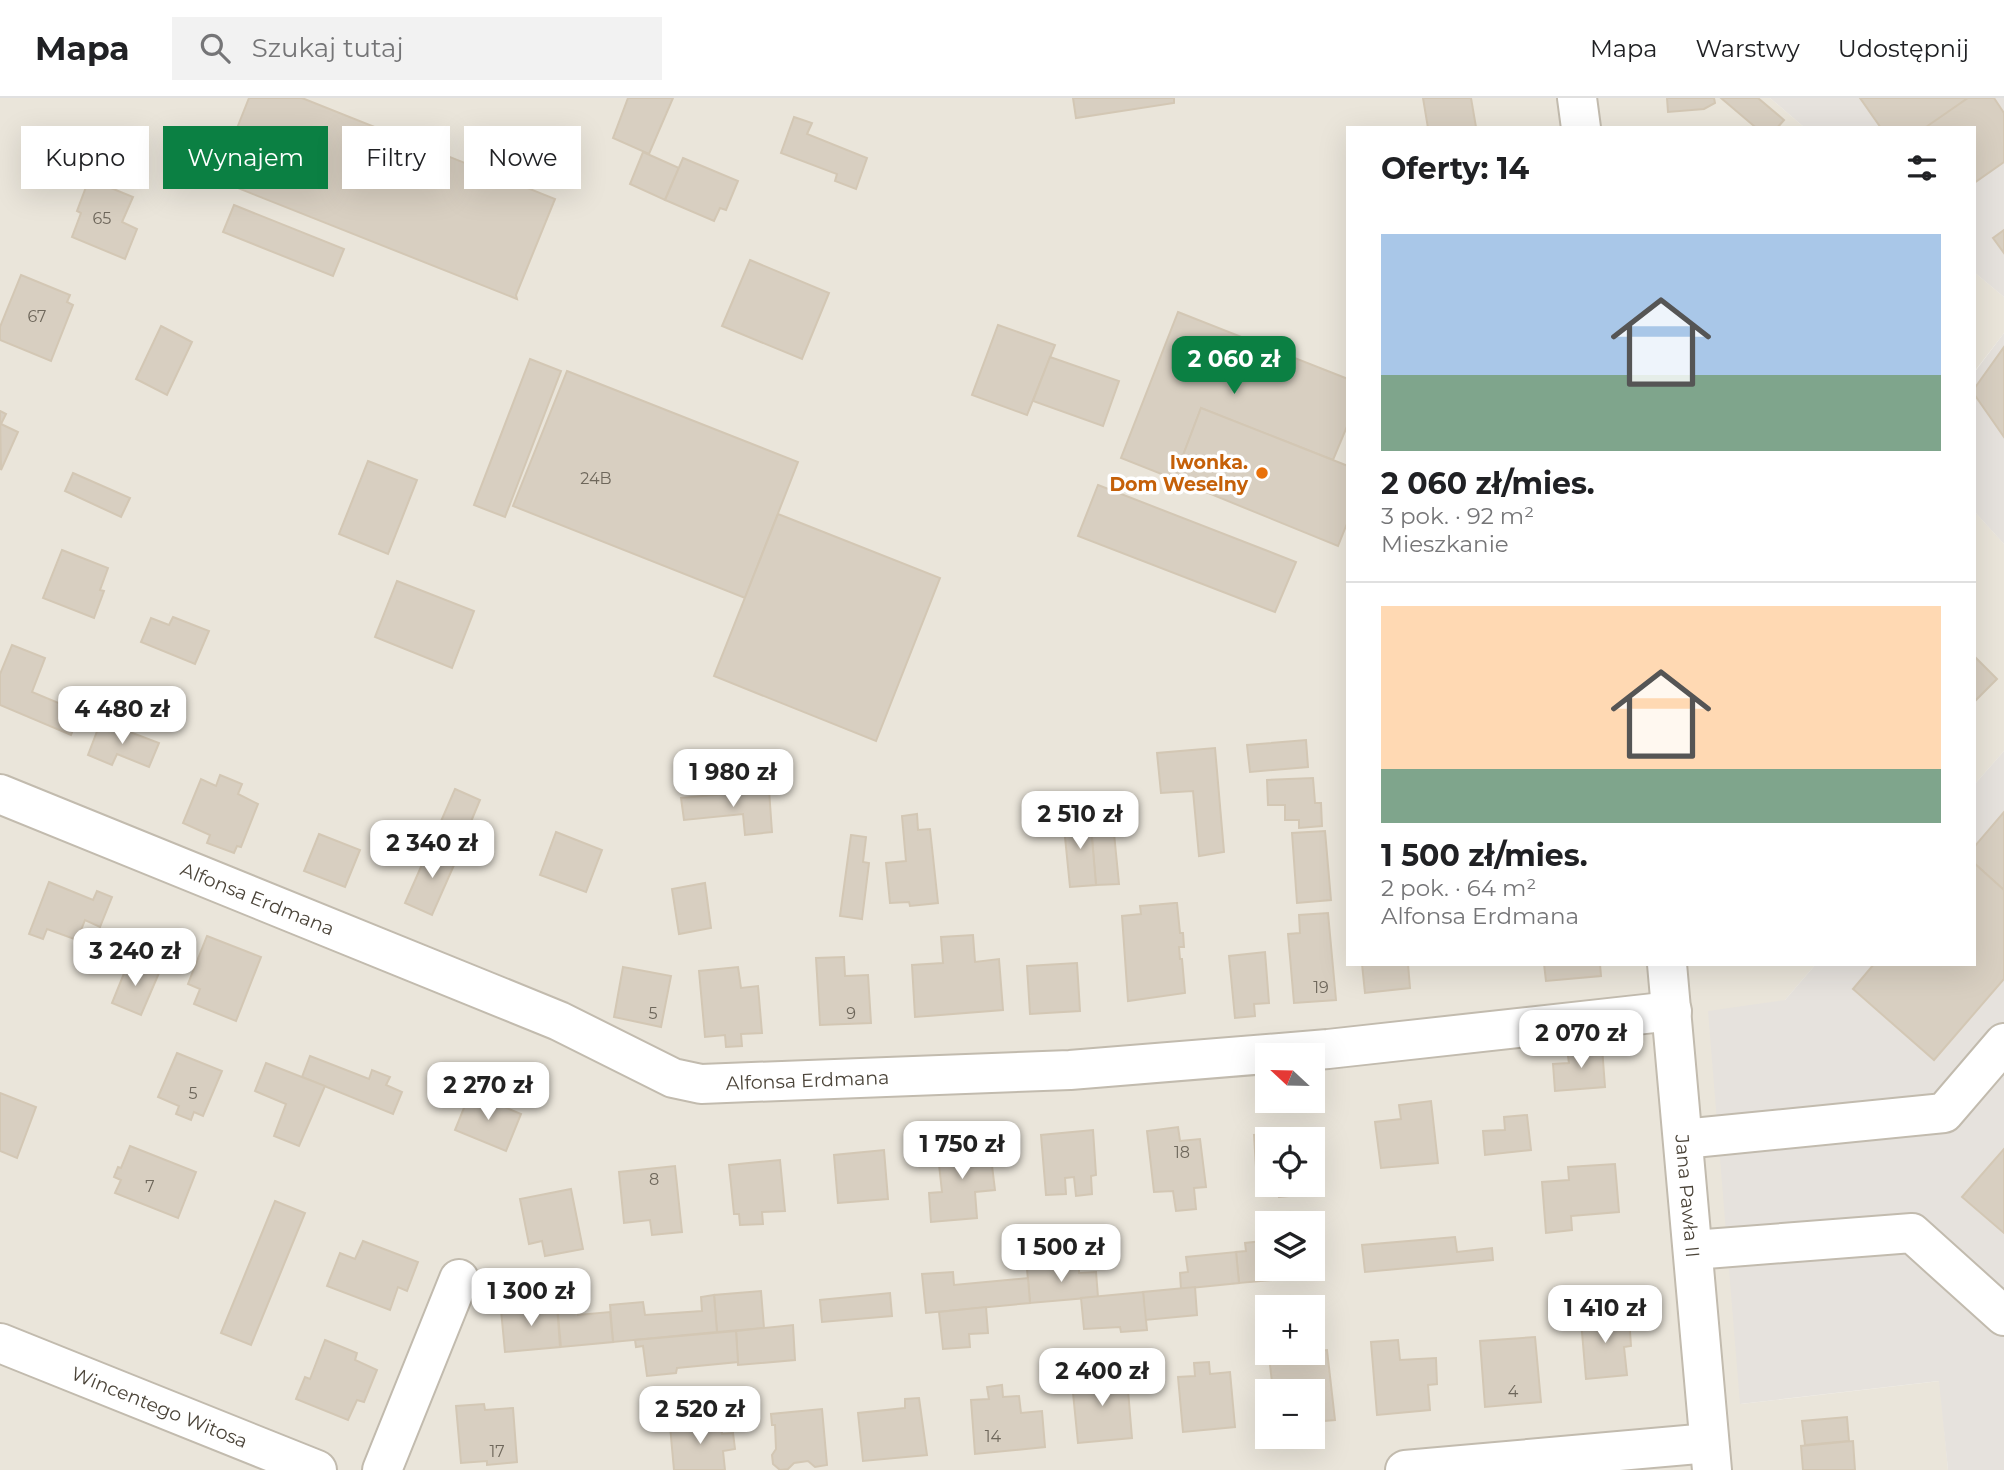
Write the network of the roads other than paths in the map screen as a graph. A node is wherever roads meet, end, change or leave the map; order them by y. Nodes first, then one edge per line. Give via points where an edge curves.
1 (1577, 98) edge
2 (1581, 126) edge
3 (0, 794) edge
4 (1667, 966) edge
5 (1672, 1011) junction
6 (2004, 1043) edge
7 (1683, 1139) junction
8 (1693, 1250) junction
9 (460, 1279) dead end
10 (2004, 1316) edge
11 (0, 1343) edge
12 (1710, 1456) edge
13 (317, 1470) edge
14 (382, 1470) edge
15 (1405, 1470) edge

1 - 2 street
3 - 5 street, Alfonsa Erdmana via 559,1021 673,1078 701,1084 1070,1070 1328,1049
4 - 5 street, Jana Pawła II
5 - 7 street, Jana Pawła II
6 - 7 street via 1944,1113
7 - 8 street, Jana Pawła II
8 - 10 street via 1912,1233
8 - 12 street, Jana Pawła II
9 - 14 street
11 - 13 street, Wincentego Witosa
12 - 15 street

